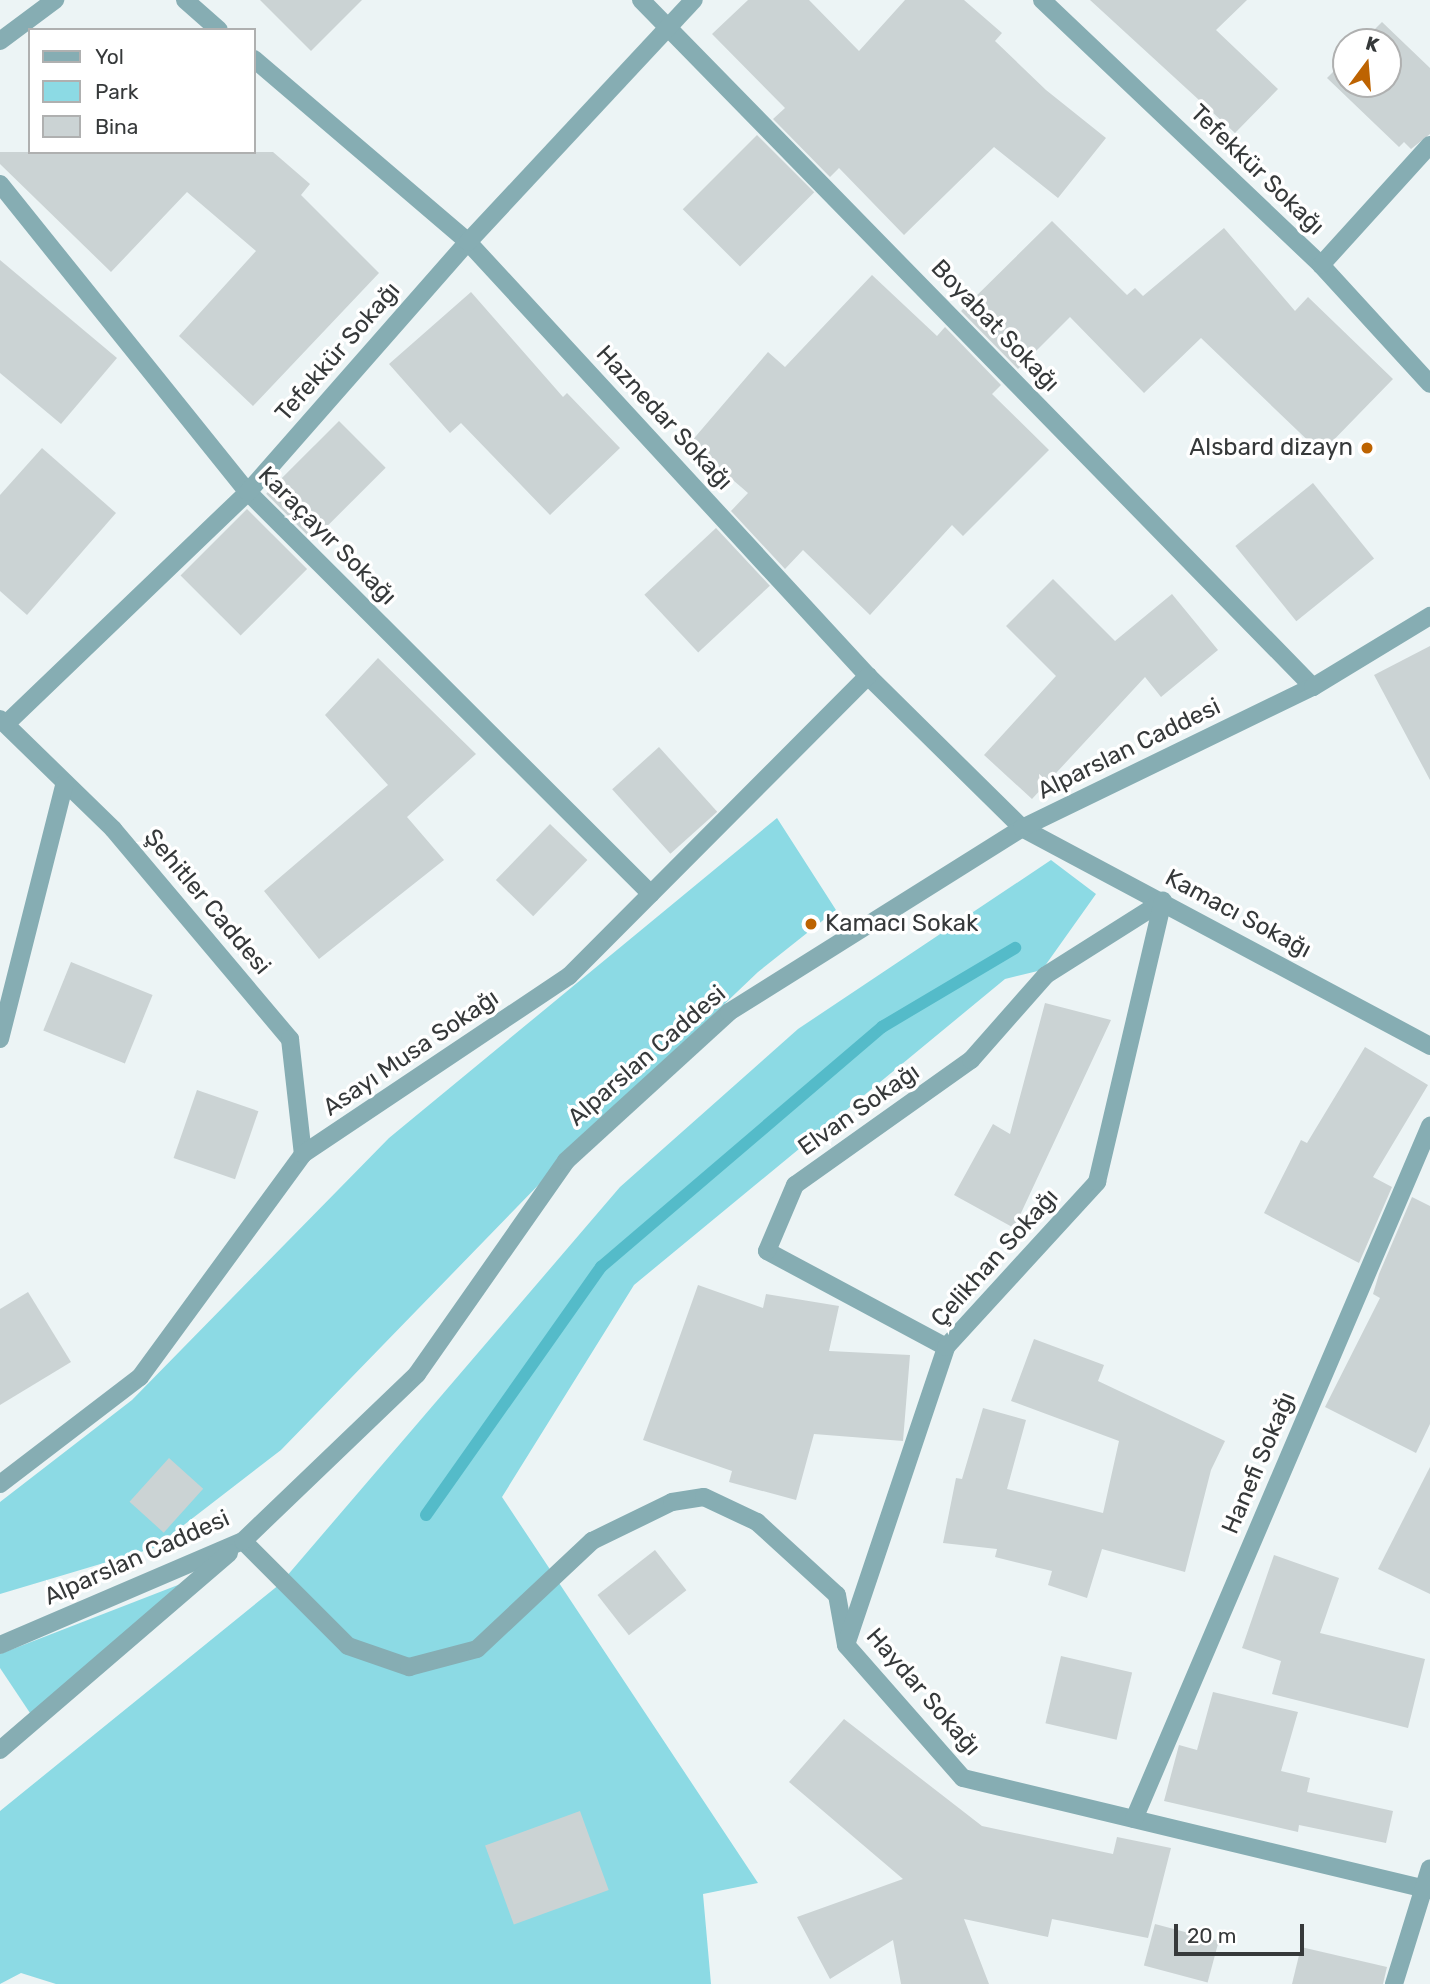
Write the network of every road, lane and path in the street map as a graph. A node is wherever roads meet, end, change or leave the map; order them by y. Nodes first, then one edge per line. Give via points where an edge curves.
1 (55, 0) edge
2 (185, 0) edge
3 (641, 0) edge
4 (694, 0) edge
5 (1042, 0) edge
6 (669, 23) junction
7 (217, 28) edge
8 (0, 41) edge
9 (256, 61) edge
10 (1430, 145) edge
11 (0, 184) edge
12 (468, 242) junction
13 (1321, 265) junction
14 (1430, 384) edge
15 (248, 492) junction
16 (1430, 616) edge
17 (868, 676) junction
18 (1314, 687) junction
19 (3, 721) edge
20 (65, 783) junction
21 (1022, 828) junction
22 (651, 894) junction
23 (1163, 901) junction
24 (0, 1039) edge
25 (1430, 1046) edge
26 (1430, 1126) edge
27 (303, 1154) junction
28 (946, 1347) junction
29 (0, 1484) edge
30 (243, 1541) junction
31 (0, 1645) edge
32 (846, 1645) junction
33 (0, 1750) edge
34 (1134, 1819) junction
35 (1430, 1868) edge
36 (1427, 1889) edge
37 (1394, 1984) edge

1 - 8 street
2 - 7 street
3 - 6 street, Boyabat Sokağı
4 - 6 street, Tefekkür Sokağı
5 - 13 street, Tefekkür Sokağı
6 - 12 street, Tefekkür Sokağı
6 - 18 street, Boyabat Sokağı
9 - 12 street, Haznedar Sokağı
10 - 13 street
11 - 15 street, Karaçayır Sokağı
12 - 15 street, Tefekkür Sokağı
12 - 17 street, Haznedar Sokağı
13 - 14 street, Tefekkür Sokağı
15 - 19 street, Tefekkür Sokağı
15 - 22 street, Karaçayır Sokağı
16 - 18 street, Alparslan Caddesi
17 - 21 street, Haznedar Sokağı
17 - 22 street, Asayı Musa Sokağı
18 - 21 street, Alparslan Caddesi
19 - 20 street, Şehitler Caddesi
20 - 24 street
20 - 27 street, Şehitler Caddesi via 113,829 290,1039
21 - 23 street, Kamacı Sokağı
21 - 30 street, Alparslan Caddesi via 729,1012 566,1161 418,1374
22 - 27 street, Asayı Musa Sokağı via 569,976
23 - 25 street, Kamacı Sokağı
23 - 28 street, Çelikhan Sokağı via 1097,1182
23 - 28 street, Elvan Sokağı via 1046,975 971,1060 795,1185 767,1251
26 - 34 street, Hanefi Sokağı
27 - 29 street, Asayı Musa Sokağı via 140,1377
28 - 32 street, Çelikhan Sokağı
30 - 31 street, Alparslan Caddesi
30 - 32 street, Haydar Sokağı via 348,1646 409,1667 477,1649 592,1541 672,1502 704,1497 757,1522 837,1595
30 - 33 street
32 - 34 street, Haydar Sokağı via 962,1778
34 - 36 street, Haydar Sokağı
35 - 36 street
36 - 37 street

